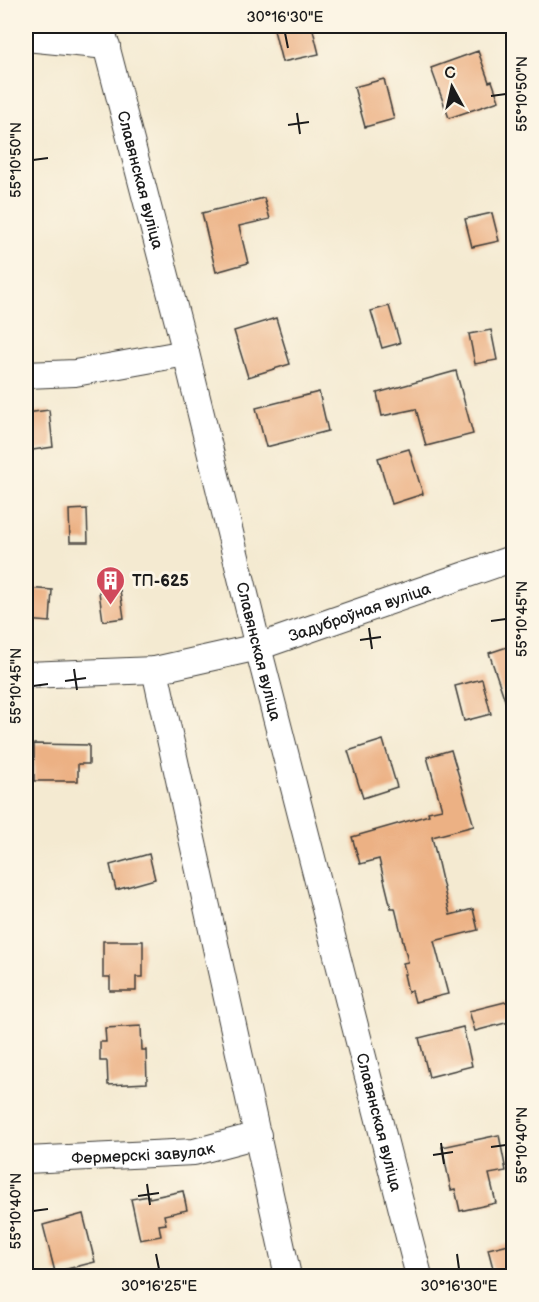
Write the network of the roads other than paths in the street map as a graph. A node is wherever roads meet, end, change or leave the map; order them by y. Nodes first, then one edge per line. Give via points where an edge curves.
1 (104, 36) edge
2 (26, 38) edge
3 (186, 352) junction
4 (26, 375) edge
5 (513, 558) edge
6 (258, 647) junction
7 (155, 670) junction
8 (26, 675) edge
9 (258, 1136) junction
10 (26, 1160) edge
11 (288, 1276) edge
12 (419, 1276) edge

1 - 2 street
1 - 3 street, Славянская вуліца
3 - 4 street via 75,373
3 - 6 street, Славянская вуліца
5 - 6 street, Задуброўная вуліца
6 - 7 street, Задуброўная вуліца
6 - 12 street, Славянская вуліца
7 - 8 street, Задуброўная вуліца
7 - 9 street
9 - 10 street, Фермерскі завулак via 194,1152
9 - 11 street

